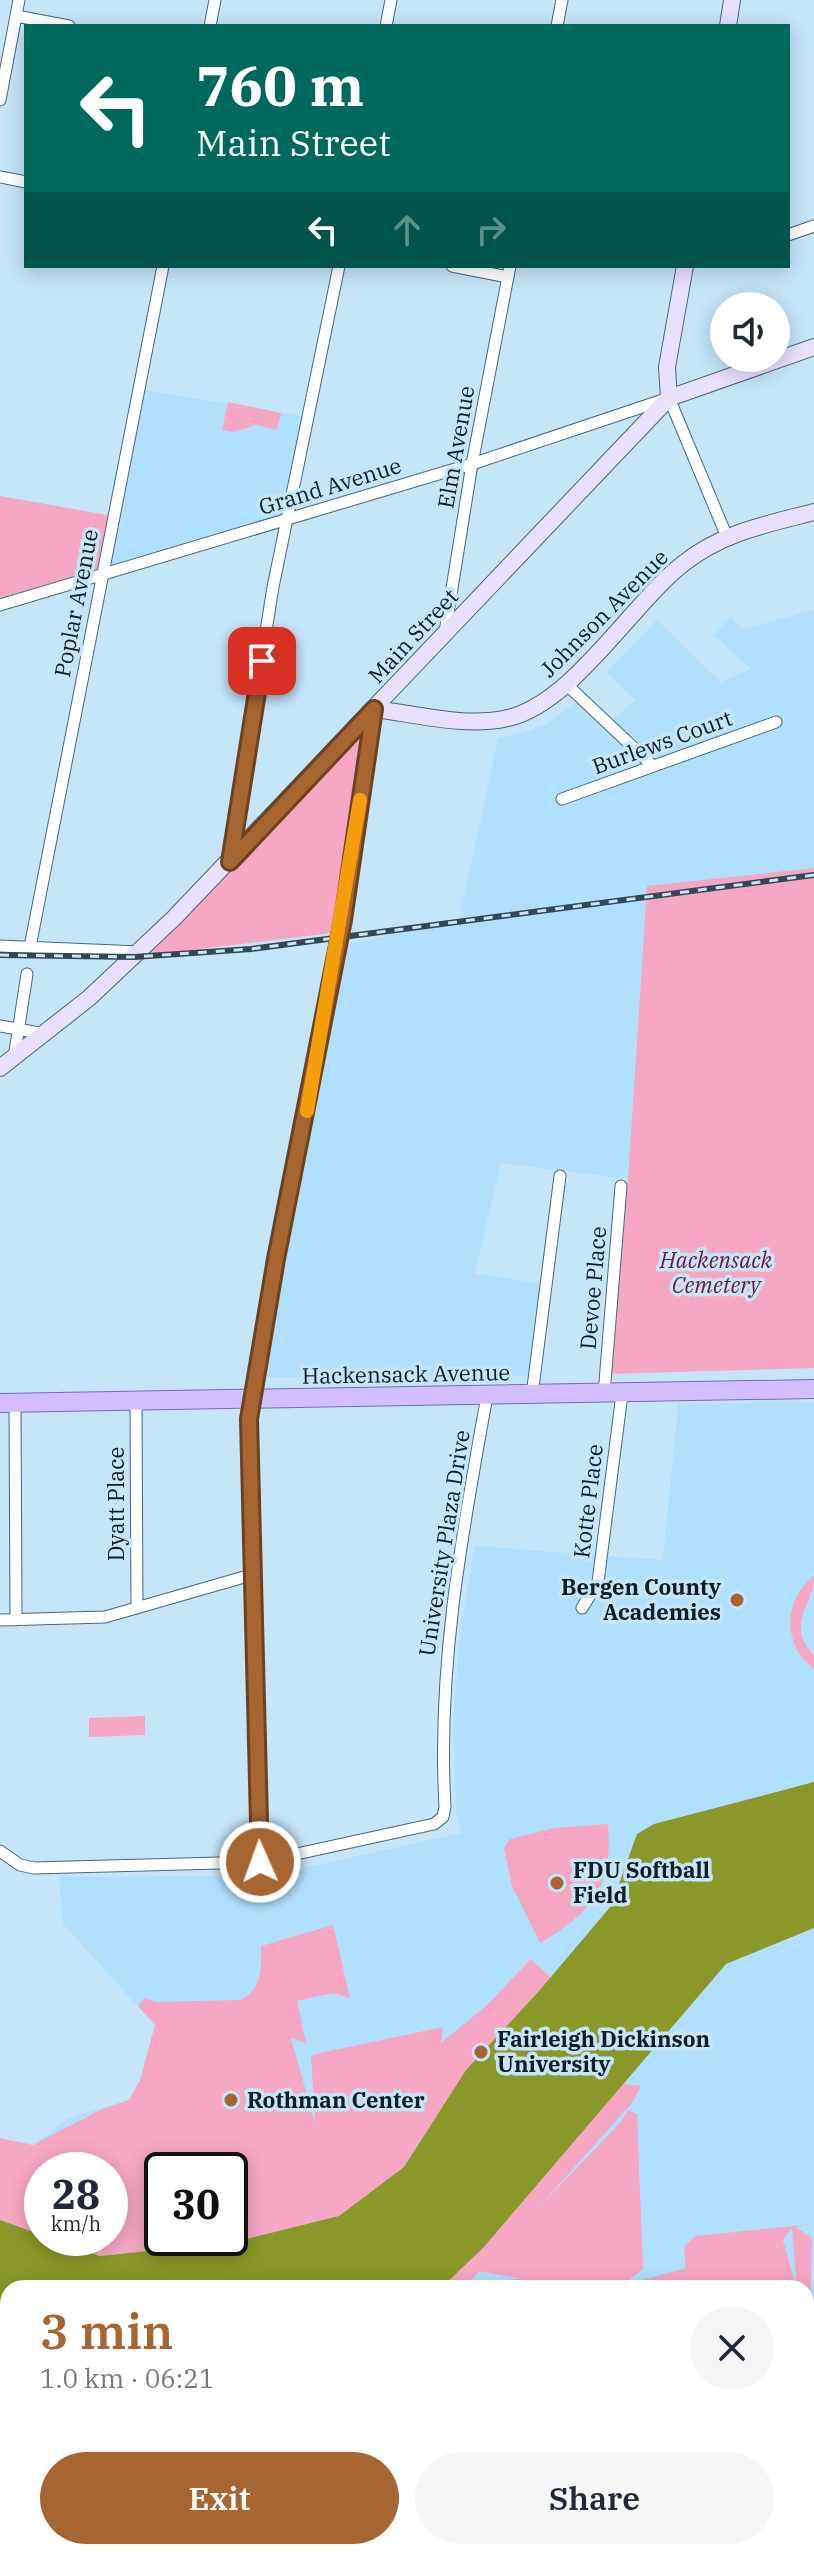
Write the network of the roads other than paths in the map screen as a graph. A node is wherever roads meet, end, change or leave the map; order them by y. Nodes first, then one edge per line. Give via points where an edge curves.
1 (19, 0) edge
2 (215, 0) edge
3 (391, 0) edge
4 (562, 0) edge
5 (732, 0) edge
6 (16, 16) junction
7 (58, 24) edge
8 (210, 24) edge
9 (386, 24) edge
10 (557, 24) edge
11 (728, 24) edge
12 (2, 73) edge
13 (0, 100) edge
14 (0, 177) edge
15 (24, 182) edge
16 (814, 226) edge
17 (790, 234) edge
18 (163, 268) edge
19 (339, 268) edge
20 (471, 268) edge
21 (689, 268) edge
22 (509, 272) edge
23 (814, 347) edge
24 (669, 398) junction
25 (472, 464) junction
26 (814, 512) edge
27 (289, 519) junction
28 (727, 537) junction
29 (102, 575) junction
30 (0, 605) edge
31 (444, 636) junction
32 (566, 684) junction
33 (374, 709) junction
34 (776, 722) dead end
35 (653, 766) junction
36 (562, 799) dead end
37 (230, 862) junction
38 (0, 946) edge
39 (30, 947) junction
40 (140, 952) junction
41 (27, 974) dead end
42 (0, 1026) edge
43 (18, 1029) junction
44 (45, 1034) junction
45 (7, 1063) edge
46 (560, 1176) dead end
47 (621, 1186) dead end
48 (814, 1389) edge
49 (613, 1394) junction
50 (532, 1395) junction
51 (487, 1396) junction
52 (136, 1400) junction
53 (251, 1401) junction
54 (8, 1403) edge
55 (251, 1575) junction
56 (137, 1608) junction
57 (582, 1608) dead end
58 (0, 1620) edge
59 (16, 1620) junction
60 (0, 1851) edge
61 (260, 1862) junction

1 - 6 street
2 - 8 street
3 - 9 street
4 - 10 street
5 - 11 main road
6 - 7 street
6 - 12 street
12 - 13 street
14 - 15 street
16 - 17 street
18 - 29 street, Poplar Avenue
19 - 27 street
20 - 22 street
21 - 24 main road via 667,367
22 - 25 street, Elm Avenue
23 - 24 main road
24 - 25 street, Grand Avenue
24 - 28 street
24 - 31 main road, Main Street
25 - 27 street, Grand Avenue
25 - 31 street, Elm Avenue
26 - 28 main road, Johnson Avenue
27 - 29 street, Grand Avenue
27 - 37 street via 273,587
28 - 32 main road, Johnson Avenue via 668,576
29 - 30 street, Grand Avenue
29 - 39 street, Poplar Avenue
31 - 33 main road, Main Street
32 - 33 main road, Johnson Avenue via 525,713 492,721
32 - 35 street
33 - 37 main road, Main Street
33 - 53 street via 343,920
34 - 35 street, Burlews Court
35 - 36 street, Burlews Court
37 - 40 main road, Main Street
38 - 39 street
39 - 40 street
40 - 44 main road, Main Street
41 - 43 street
42 - 43 street
43 - 44 street
43 - 45 street
44 - 45 main road, Main Street
46 - 50 street
47 - 49 street, Devoe Place
48 - 49 main road, Hackensack Avenue
49 - 50 main road, Hackensack Avenue
49 - 57 street, Kotte Place via 598,1582
50 - 51 main road, Hackensack Avenue
51 - 53 main road, Hackensack Avenue
51 - 61 street, University Plaza Drive via 448,1625 443,1817 434,1824
52 - 53 main road, Hackensack Avenue
52 - 54 main road, Hackensack Avenue
52 - 56 street, Dyatt Place
53 - 55 street
54 - 59 street
55 - 56 street
55 - 61 street
56 - 59 street via 105,1617
58 - 59 street
60 - 61 street, University Plaza Drive via 34,1868

